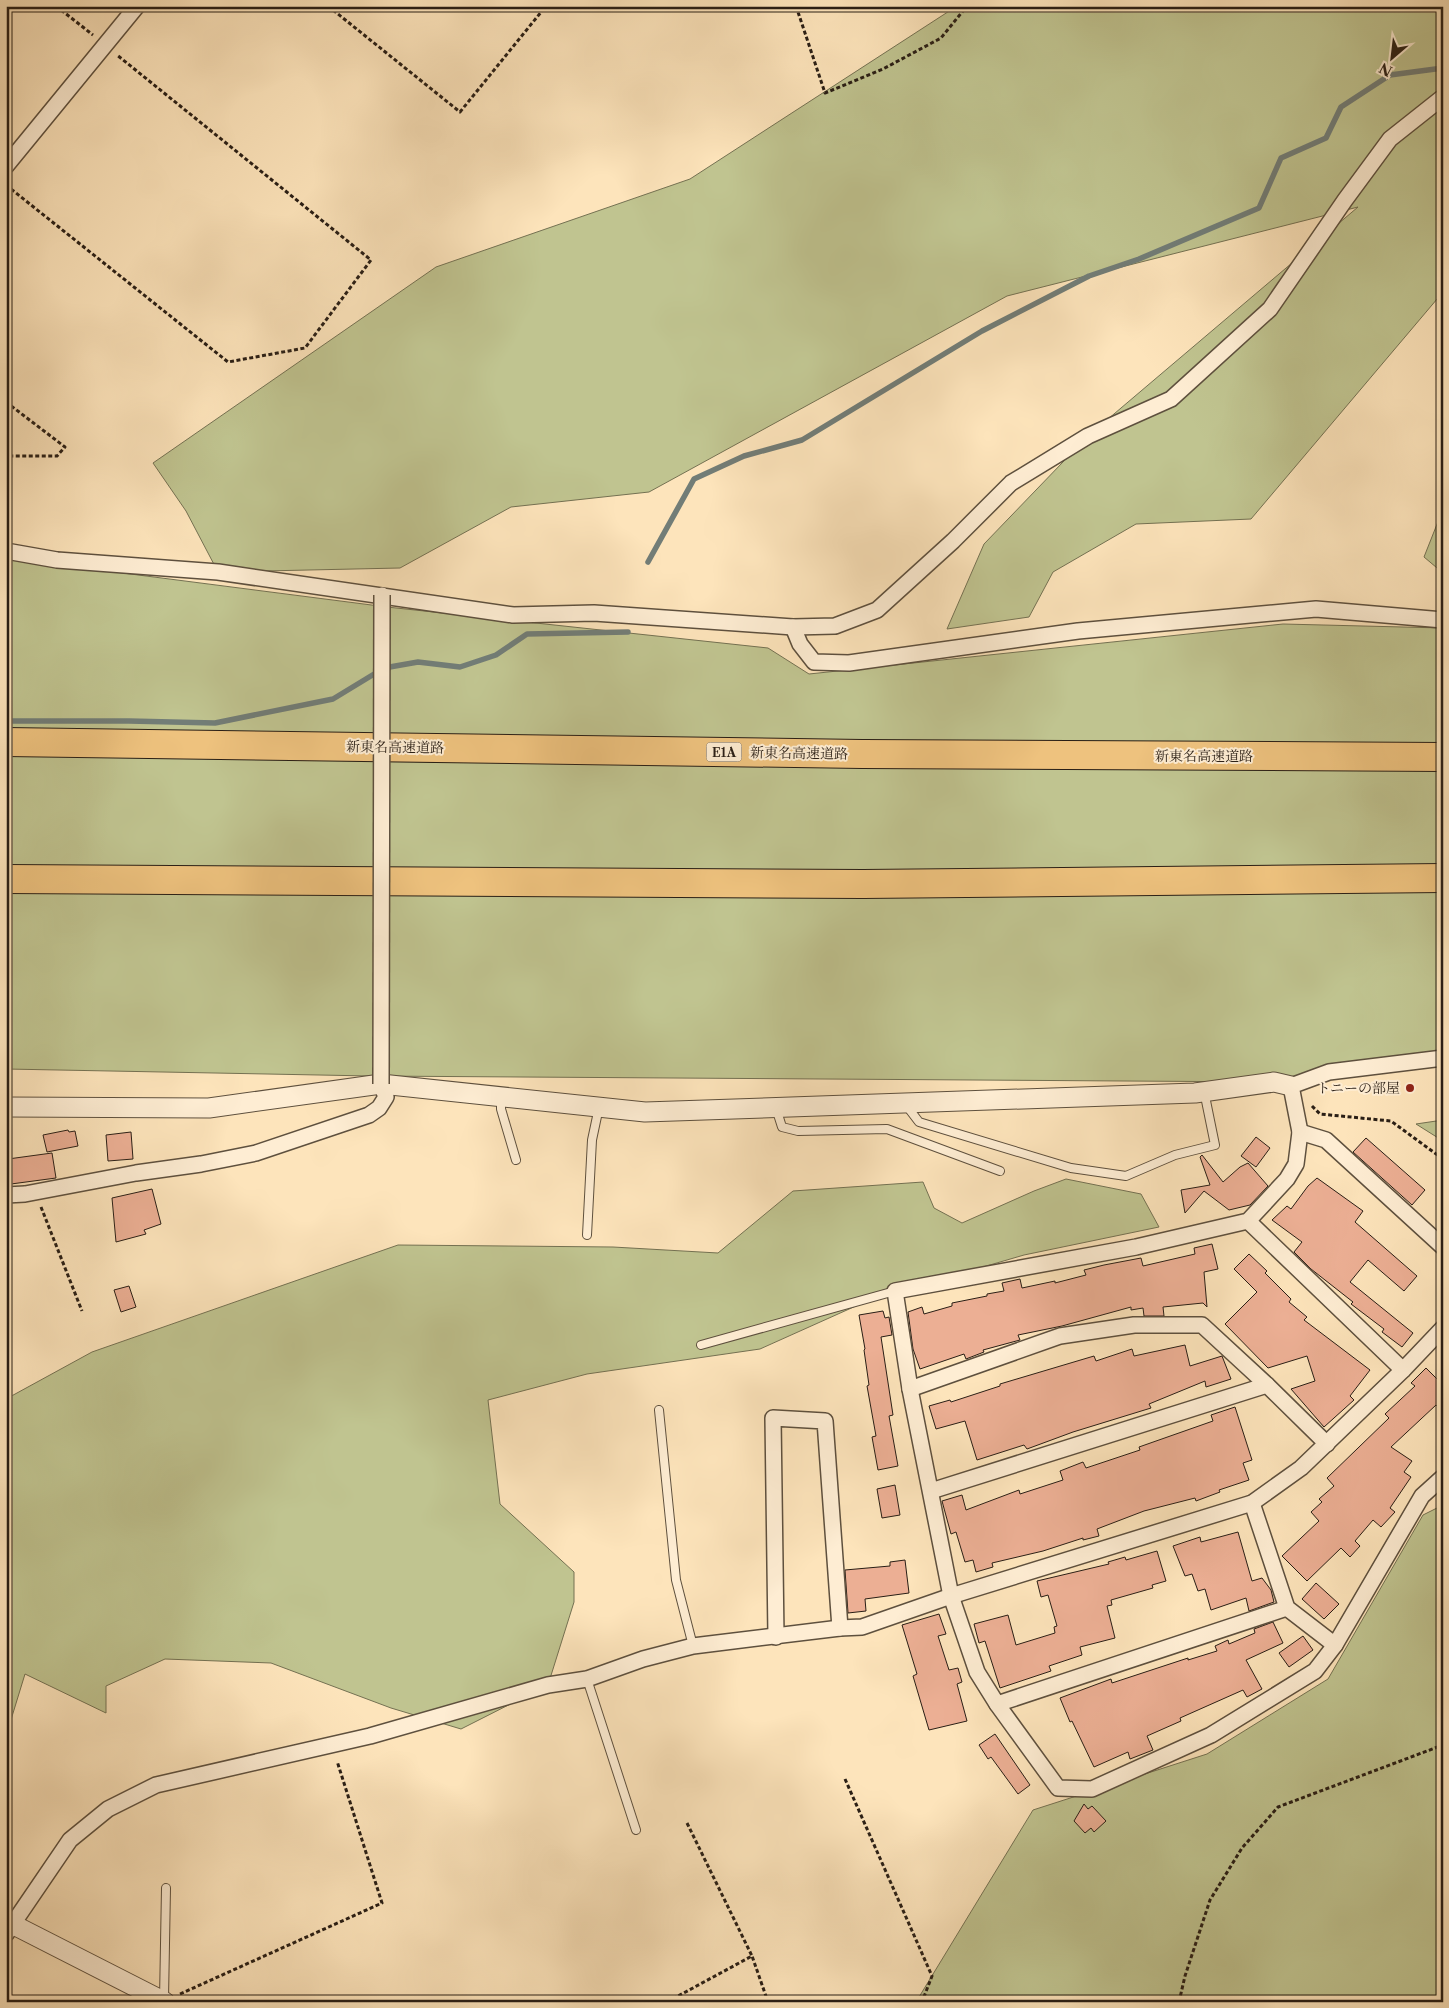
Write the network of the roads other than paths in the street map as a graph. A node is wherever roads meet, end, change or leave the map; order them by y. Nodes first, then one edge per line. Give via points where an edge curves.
1 (137, 6) edge
2 (1443, 97) edge
3 (6, 166) edge
4 (6, 552) edge
5 (382, 595) junction
6 (1443, 620) edge
7 (793, 627) junction
8 (6, 742) edge
9 (1443, 757) edge
10 (1443, 878) edge
11 (6, 879) edge
12 (1443, 1058) edge
13 (381, 1084) junction
14 (1291, 1086) junction
15 (1204, 1091) junction
16 (501, 1097) junction
17 (904, 1103) junction
18 (6, 1107) edge
19 (598, 1107) junction
20 (776, 1108) junction
21 (1300, 1132) junction
22 (516, 1160) dead end
23 (1000, 1171) dead end
24 (6, 1195) edge
25 (1248, 1221) junction
26 (587, 1235) dead end
27 (1443, 1247) edge
28 (895, 1291) junction
29 (1443, 1328) edge
30 (701, 1346) dead end
31 (1403, 1370) junction
32 (1267, 1385) junction
33 (910, 1389) junction
34 (659, 1410) dead end
35 (1327, 1444) junction
36 (1443, 1477) edge
37 (931, 1491) junction
38 (1252, 1503) junction
39 (951, 1596) junction
40 (1287, 1608) junction
41 (840, 1628) junction
42 (776, 1636) junction
43 (1335, 1644) junction
44 (693, 1646) junction
45 (587, 1678) junction
46 (997, 1704) junction
47 (636, 1830) dead end
48 (166, 1888) dead end
49 (8, 1926) edge
50 (164, 2002) edge

1 - 3 street
2 - 7 street via 1390,139 1270,309 1171,399 1088,436 1011,482 953,541 876,610 835,626
4 - 5 street via 57,560 218,572
5 - 7 street via 513,615 594,613
5 - 13 street, bridge
6 - 7 street via 1316,609 1078,632 849,663 814,662 800,644
8 - 9 highway, 新東名高速道路 / E1A via 872,754
10 - 11 highway via 862,884
12 - 14 street via 1329,1072
13 - 16 street
13 - 18 street via 210,1108
13 - 24 street via 386,1096 379,1108 369,1115 256,1153
14 - 15 street via 1274,1082
14 - 21 street
15 - 17 street via 1195,1094
15 - 17 lane via 1215,1145 1175,1156 1126,1176 1071,1168 919,1122
16 - 19 street
16 - 22 lane via 501,1109
17 - 20 street
19 - 20 street via 645,1112
19 - 26 lane via 592,1140
20 - 23 lane via 782,1127 798,1131 887,1129
21 - 25 street via 1296,1164 1287,1179
21 - 27 street via 1326,1140
25 - 28 street via 1136,1247
25 - 31 street
28 - 30 lane
28 - 33 street
29 - 31 street
31 - 35 street
32 - 33 street via 1202,1326 1134,1325 1060,1336
32 - 35 street
32 - 37 street
33 - 37 street
34 - 44 lane via 676,1580
35 - 38 street via 1301,1468
36 - 43 street via 1422,1496
37 - 39 street
38 - 39 street
38 - 40 street
39 - 41 street via 862,1627
39 - 46 street via 977,1672
40 - 43 street
40 - 46 street
41 - 42 street
41 - 42 street via 825,1421 773,1418
42 - 44 street
43 - 46 street via 1315,1671 1210,1736 1092,1789 1058,1788
44 - 45 street
45 - 47 lane
45 - 49 street via 548,1685 370,1736 156,1785 108,1809 70,1840
48 - 50 lane
49 - 50 street

